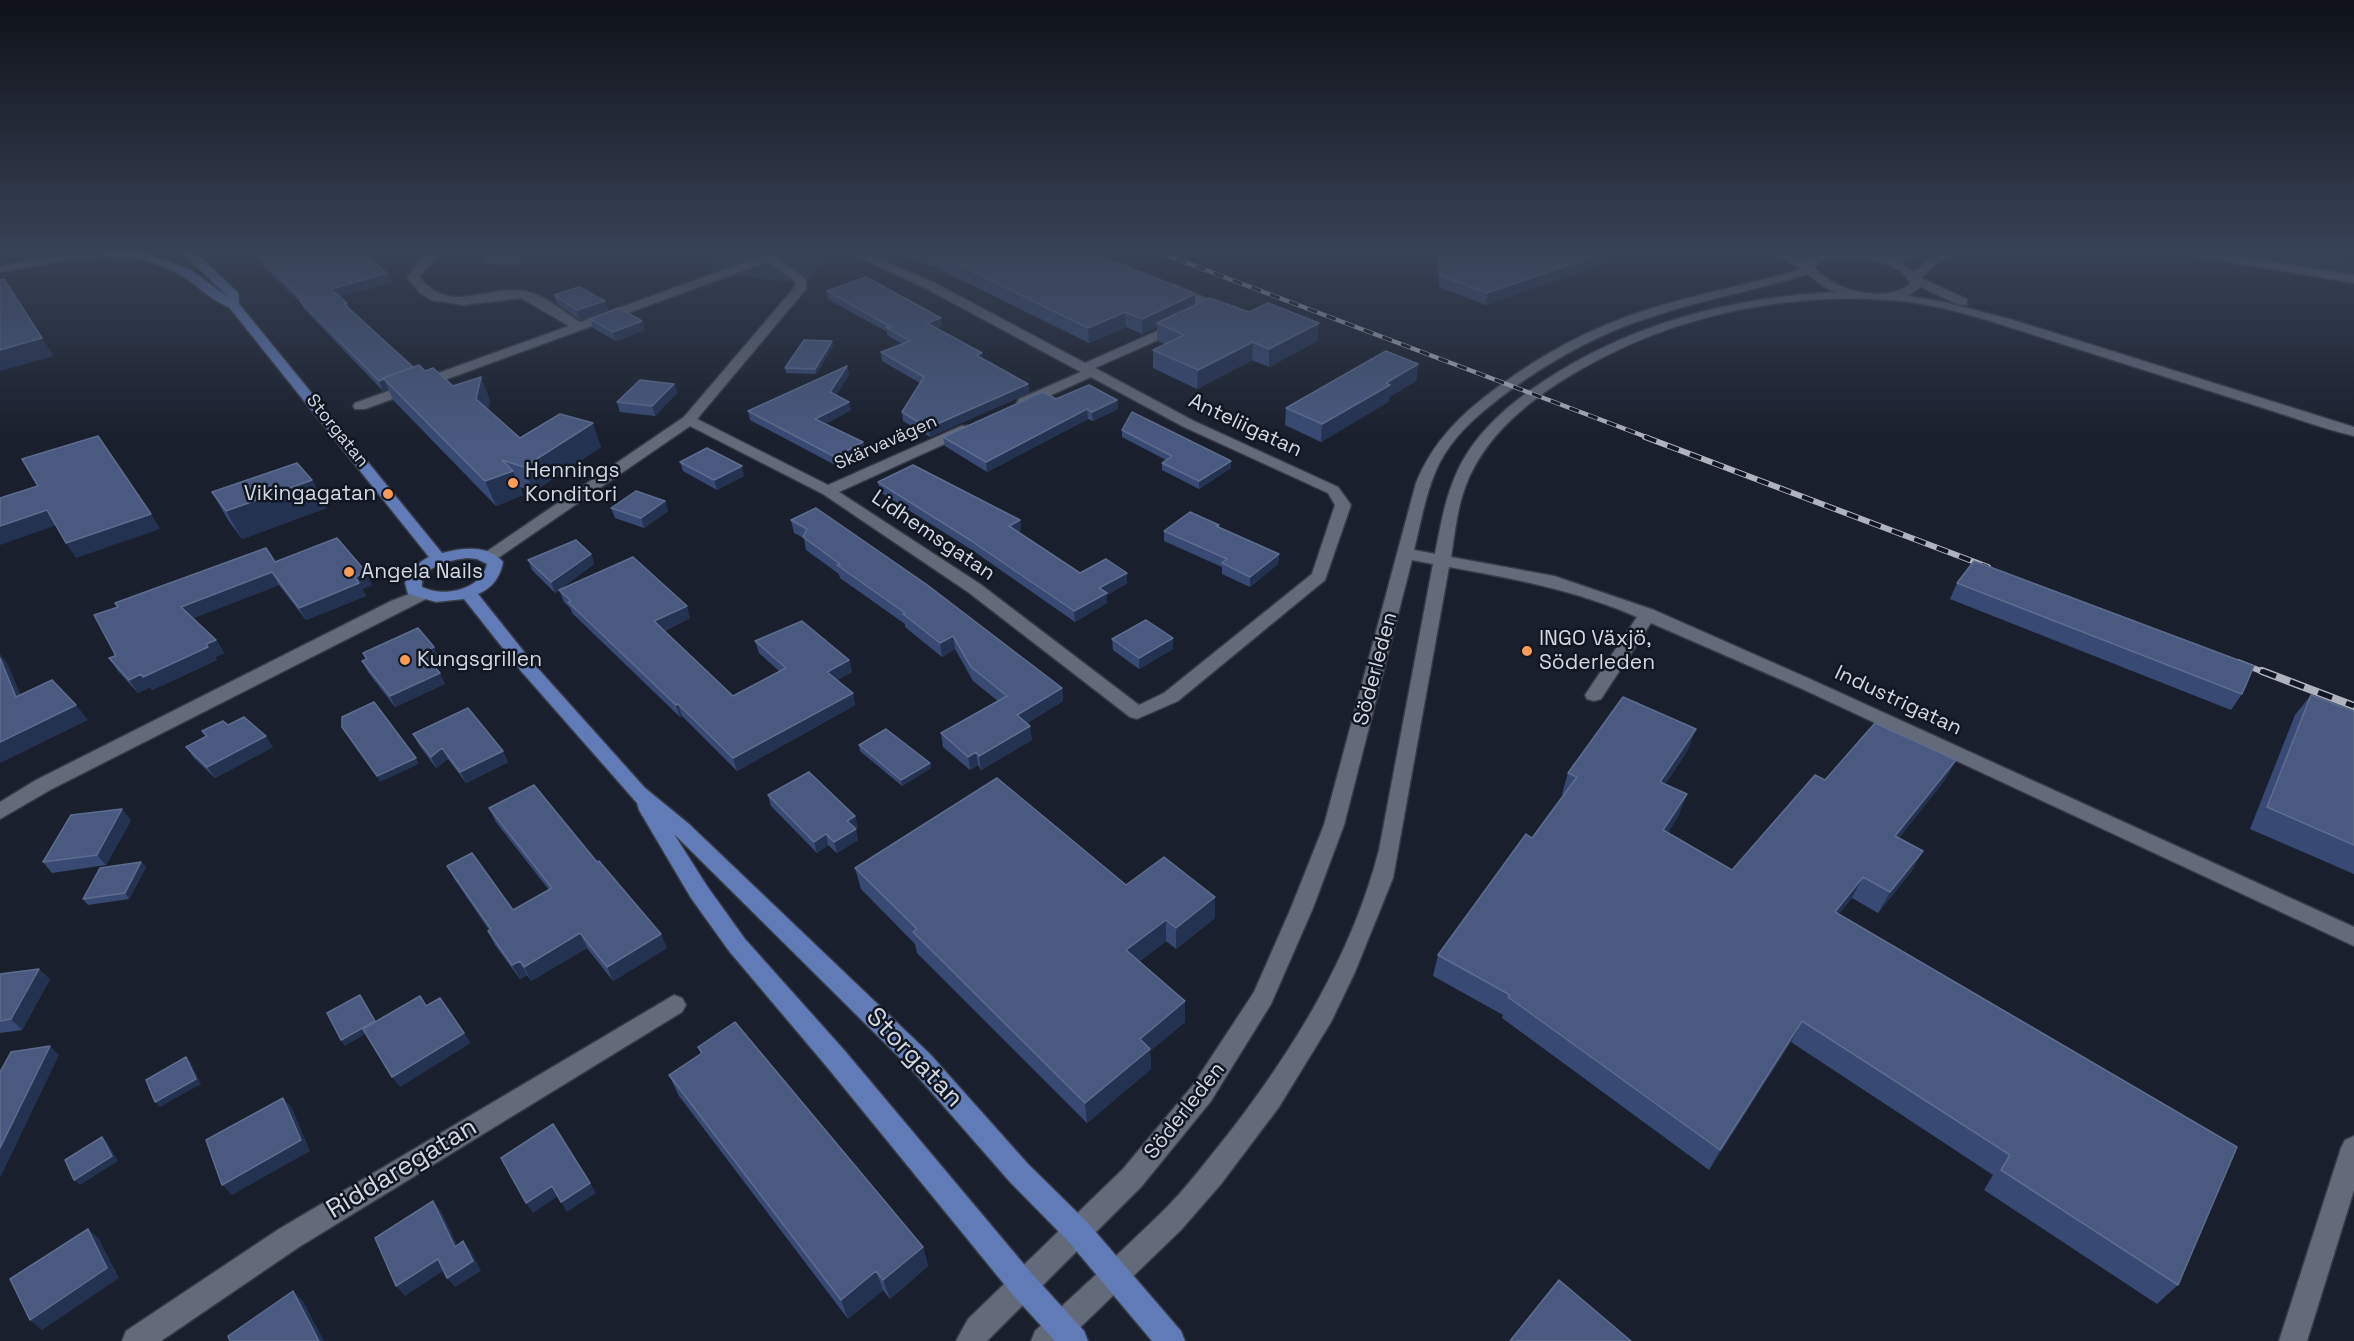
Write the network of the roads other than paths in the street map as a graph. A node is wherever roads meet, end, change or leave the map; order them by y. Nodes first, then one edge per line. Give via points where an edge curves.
1 (242, 315) edge
2 (558, 315) edge
3 (613, 315) edge
4 (779, 315) edge
5 (984, 315) edge
6 (1202, 315) edge
7 (1648, 315) edge
8 (1704, 315) edge
9 (1977, 315) edge
10 (2002, 315) edge
11 (579, 327) junction
12 (1088, 370) junction
13 (360, 406) dead end
14 (1007, 410) edge
15 (689, 420) junction
16 (976, 424) edge
17 (2354, 425) edge
18 (2354, 432) edge
19 (828, 491) junction
20 (1407, 555) junction
21 (489, 557) junction
22 (439, 559) junction
23 (1443, 561) junction
24 (467, 592) junction
25 (420, 595) junction
26 (1648, 614) junction
27 (1594, 695) dead end
28 (1137, 713) joint
29 (638, 794) junction
30 (0, 812) edge
31 (2354, 937) edge
32 (674, 1005) dead end
33 (2354, 1148) edge
34 (1078, 1232) junction
35 (1114, 1274) junction
36 (1023, 1285) junction
37 (1060, 1336) edge
38 (136, 1341) edge
39 (970, 1341) edge
40 (1171, 1341) edge
41 (2293, 1341) edge

1 - 22 main road, Storgatan
2 - 11 street
3 - 11 street
4 - 15 street
5 - 12 street, Anteliigatan
6 - 12 street
7 - 20 street, Söderleden via 1558,352 1514,380 1462,422 1438,452 1424,483
8 - 23 street, Söderleden via 1667,324 1599,353 1560,375 1500,421 1476,450 1458,482
9 - 18 street
10 - 17 street
11 - 13 street
12 - 14 street
12 - 28 street, Anteliigatan via 1209,434 1334,490 1343,505 1319,576 1171,697
15 - 19 street, Lidhemsgatan
15 - 21 street
16 - 19 street, Skärvavägen
19 - 28 street, Lidhemsgatan via 974,588
20 - 23 street, Industrigatan
20 - 34 street, Söderleden via 1334,825 1263,997 1202,1094 1132,1178
21 - 22 main road via 467,553
21 - 24 main road via 495,562 493,574
22 - 25 main road via 415,577 414,590
23 - 26 street, Industrigatan via 1575,587
23 - 35 street, Söderleden via 1384,868 1344,972 1295,1061 1242,1138 1172,1221
24 - 25 main road via 440,598
24 - 29 main road, Storgatan
25 - 30 street via 43,784
26 - 27 street
26 - 31 street, Industrigatan
29 - 34 main road, Storgatan via 682,829 921,1062 1019,1173
29 - 36 main road, Storgatan via 737,945
32 - 38 street, Riddaregatan via 289,1238
33 - 41 street
34 - 35 main road, Storgatan
34 - 36 street, Söderleden
35 - 37 street, Söderleden
35 - 40 main road, Storgatan
36 - 37 main road, Storgatan
36 - 39 street, Söderleden

